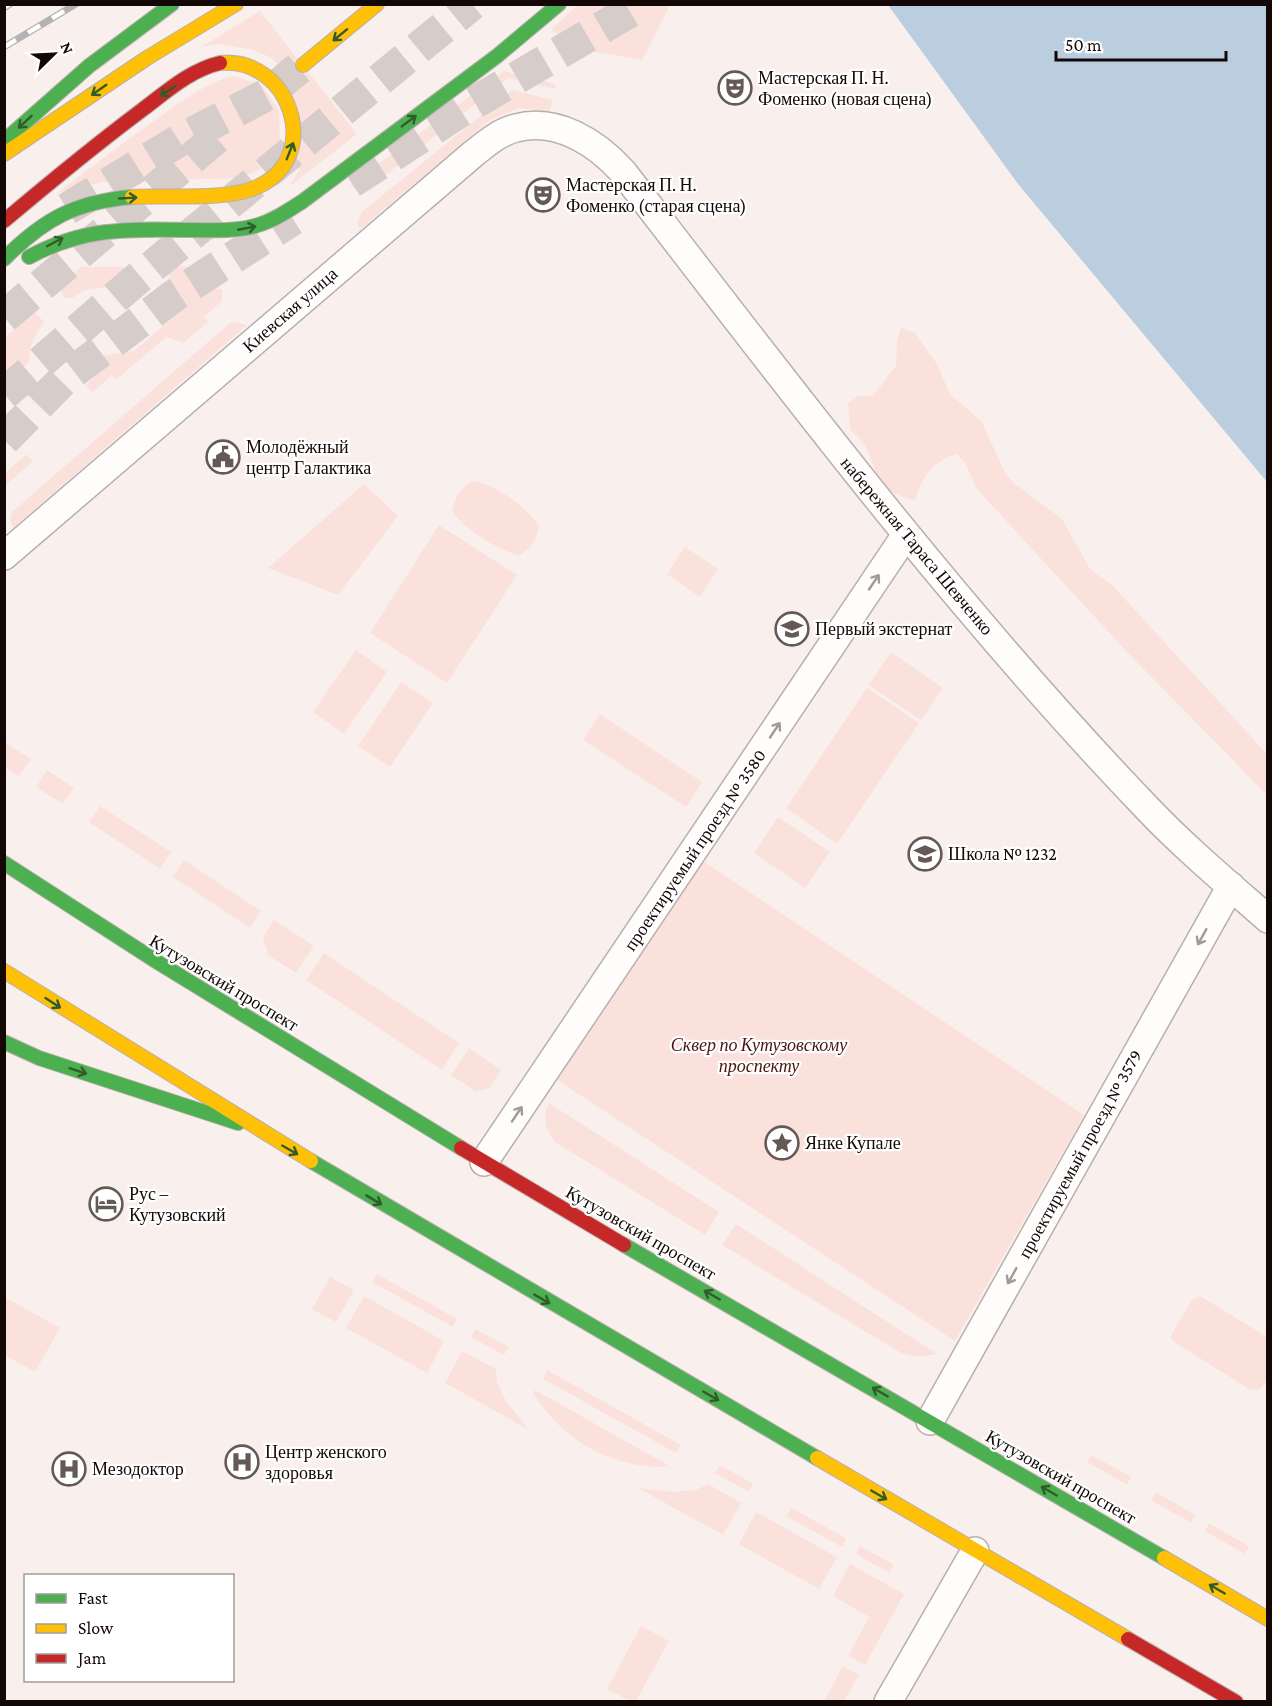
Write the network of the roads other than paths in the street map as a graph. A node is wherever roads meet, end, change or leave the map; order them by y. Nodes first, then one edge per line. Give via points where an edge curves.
1 (172, 4) edge
2 (236, 4) edge
3 (377, 4) edge
4 (559, 4) edge
5 (303, 65) tunnel mouth
6 (4, 141) edge
7 (596, 146) joint
8 (4, 154) edge
9 (4, 221) edge
10 (4, 259) edge
11 (4, 272) edge
12 (905, 536) junction
13 (4, 556) edge
14 (4, 863) edge
15 (1231, 886) junction
16 (1268, 919) edge
17 (4, 971) edge
18 (4, 1042) edge
19 (257, 1130) junction
20 (484, 1162) junction
21 (930, 1421) junction
22 (975, 1551) junction
23 (1268, 1619) edge
24 (888, 1701) edge
25 (1236, 1701) edge

1 -> 6 main road via 89,66
2 -> 8 main road
3 -> 5 main road
11 -> 4 main road via 64,237 89,231 235,230 279,216 497,56
7 - 12 street, набережная Тараса Шевченко via 623,172
7 - 13 street, Киевская улица via 545,126 514,128 495,137
10 -> 9 main road via 42,226 84,205 114,199 240,193 269,181 282,169 295,137 289,102 259,70 237,63 208,66 78,157
12 - 15 street, набережная Тараса Шевченко via 1017,667 1148,810
20 -> 12 street, проектируемый проезд № 3580
14 - 20 main road, Кутузовский проспект via 136,950
15 - 16 street, набережная Тараса Шевченко
15 -> 21 street, проектируемый проезд № 3579
17 -> 19 main road
18 -> 19 main road via 39,1058
19 -> 22 main road
21 -> 20 main road, Кутузовский проспект
23 -> 21 main road, Кутузовский проспект
22 - 24 street
22 - 25 main road

